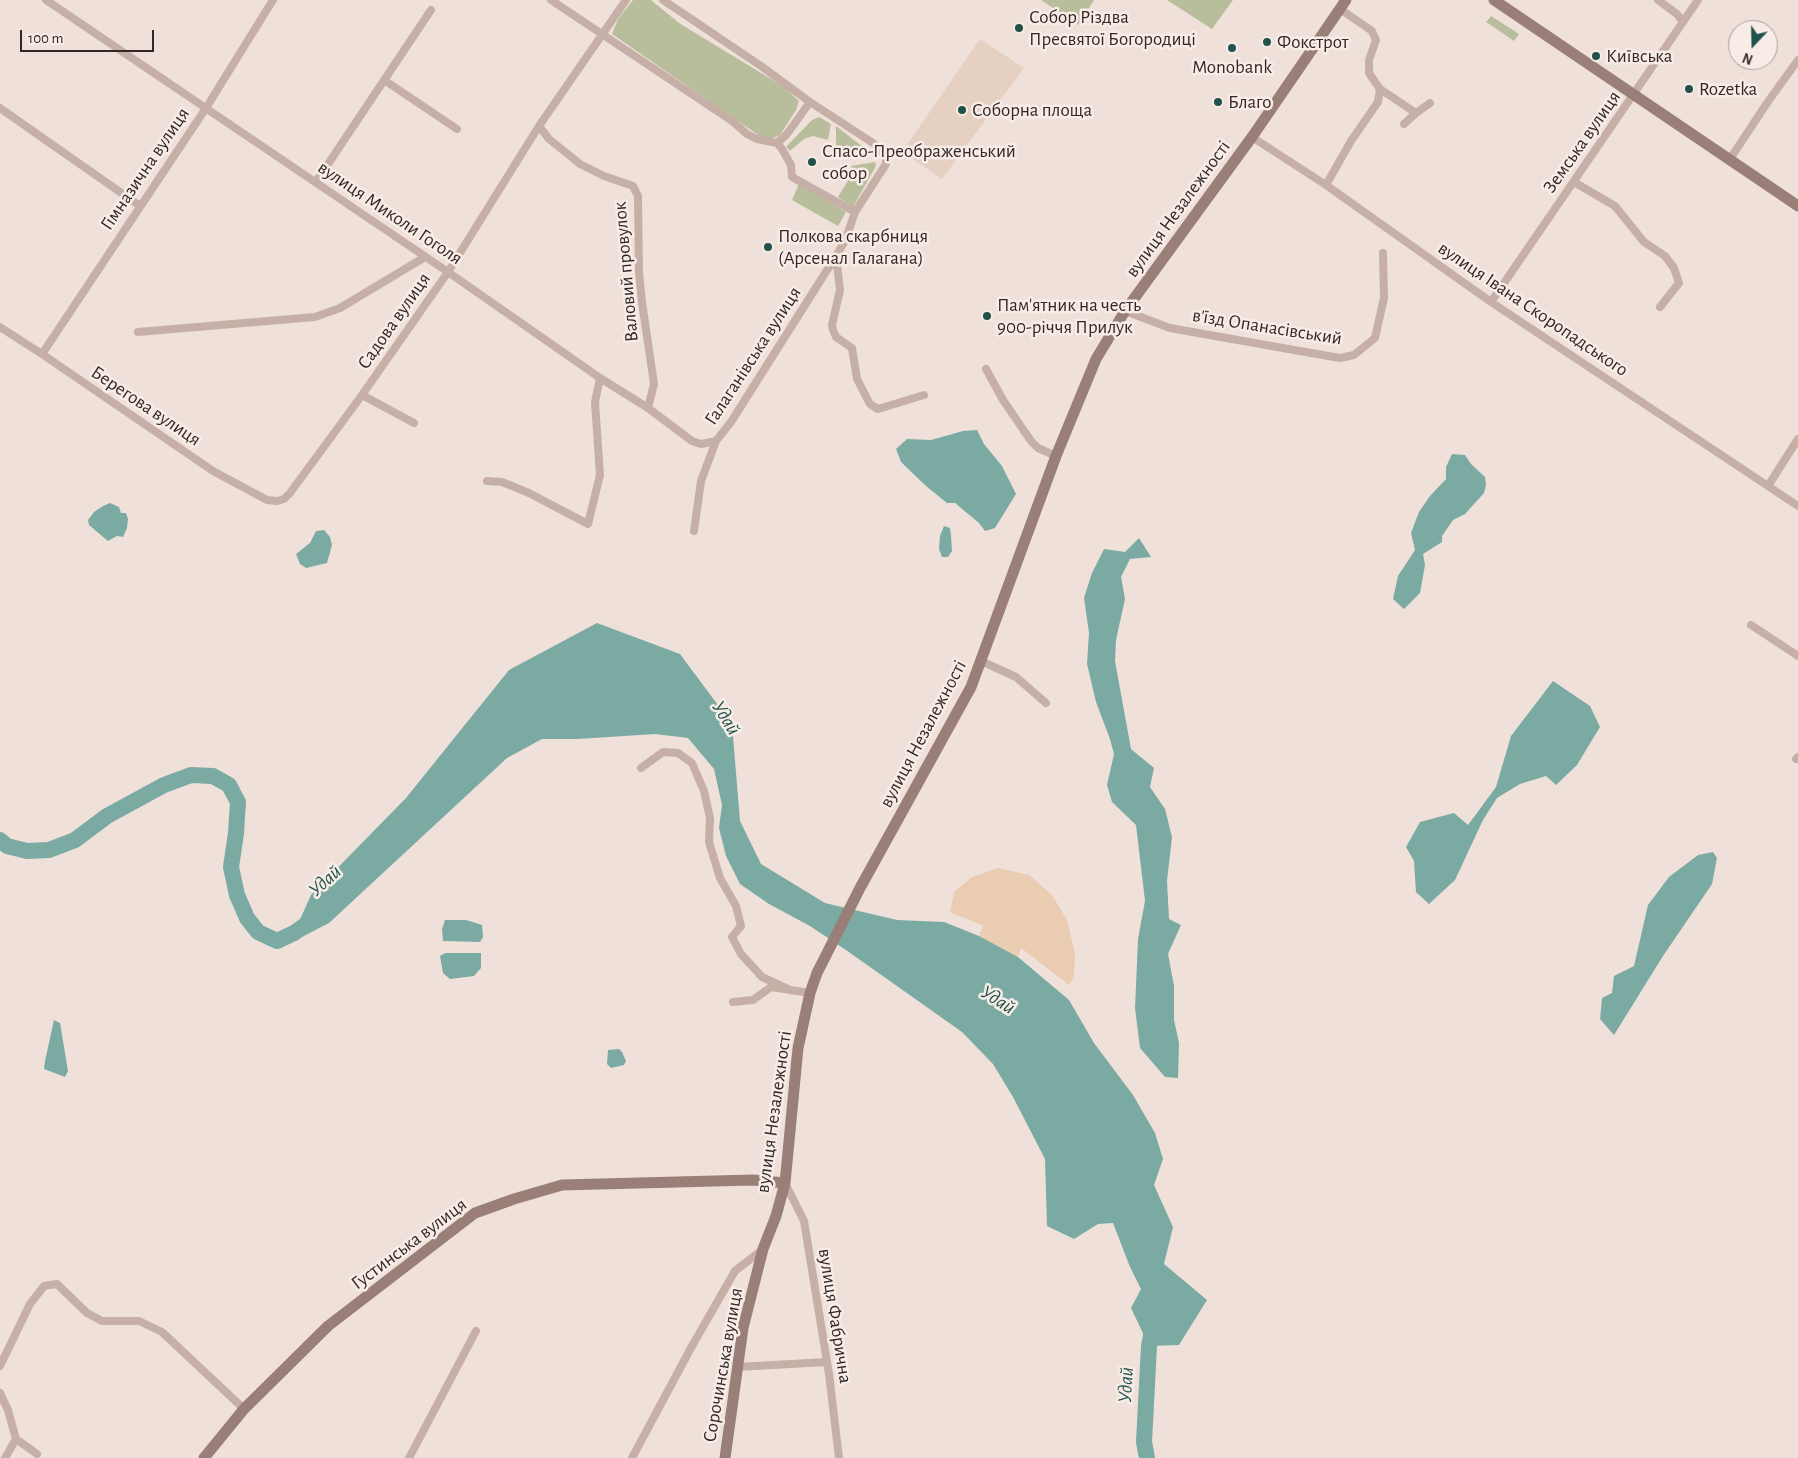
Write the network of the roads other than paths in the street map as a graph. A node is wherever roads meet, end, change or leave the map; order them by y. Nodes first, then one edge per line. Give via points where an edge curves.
1 (46, 0) edge
2 (273, 0) edge
3 (552, 0) edge
4 (626, 0) edge
5 (663, 0) edge
6 (1494, 0) edge
7 (1658, 0) edge
8 (1698, 0) edge
9 (1343, 4) edge
10 (431, 10) dead end
11 (1683, 22) junction
12 (602, 34) junction
13 (1798, 60) edge
14 (384, 80) junction
15 (1380, 90) junction
16 (1634, 94) junction
17 (810, 102) junction
18 (1430, 103) dead end
19 (0, 108) edge
20 (206, 108) junction
21 (1416, 113) junction
22 (1404, 124) dead end
23 (540, 126) junction
24 (457, 129) dead end
25 (1252, 137) junction
26 (777, 143) junction
27 (1730, 160) junction
28 (316, 182) junction
29 (1574, 182) junction
30 (1326, 185) junction
31 (140, 206) junction
32 (1798, 206) edge
33 (855, 212) junction
34 (1383, 253) dead end
35 (836, 256) junction
36 (425, 257) junction
37 (448, 272) junction
38 (1491, 302) junction
39 (1660, 307) dead end
40 (1125, 311) junction
41 (0, 328) edge
42 (138, 332) dead end
43 (42, 354) junction
44 (986, 369) dead end
45 (600, 378) junction
46 (362, 395) junction
47 (924, 395) dead end
48 (648, 408) junction
49 (414, 423) dead end
50 (1798, 439) edge
51 (716, 441) junction
52 (1056, 456) junction
53 (488, 481) dead end
54 (1768, 486) junction
55 (277, 502) joint
56 (1798, 506) edge
57 (694, 531) dead end
58 (1751, 625) dead end
59 (1798, 656) edge
60 (981, 661) junction
61 (1046, 703) dead end
62 (641, 768) dead end
63 (790, 990) junction
64 (810, 993) junction
65 (733, 1002) dead end
66 (785, 1183) junction
67 (763, 1249) junction
68 (476, 1331) dead end
69 (827, 1362) junction
70 (0, 1366) edge
71 (737, 1367) junction
72 (0, 1392) edge
73 (244, 1409) junction
74 (16, 1439) junction
75 (37, 1454) dead end
76 (5, 1458) edge
77 (204, 1458) edge
78 (409, 1458) edge
79 (632, 1458) edge
80 (725, 1458) edge
81 (838, 1458) edge

1 - 20 street, вулиця Миколи Гоголя
2 - 20 street, Гімназична вулиця
3 - 12 street
4 - 12 street, Садова вулиця
5 - 17 street
6 - 16 main road
7 - 11 street
8 - 11 street, Земська вулиця
9 - 15 street via 1372,31 1376,40 1369,60 1369,73
9 - 25 main road, вулиця Незалежності
10 - 14 street
11 - 16 street, Земська вулиця
12 - 23 street, Садова вулиця
12 - 26 street via 747,134
13 - 27 street
14 - 24 street
14 - 28 street
15 - 21 street
15 - 30 street via 1378,102
16 - 27 main road
16 - 29 street, Земська вулиця
17 - 26 street
17 - 33 street, Галаганівська вулиця via 873,143 886,156 886,164
18 - 21 street
19 - 31 street
20 - 28 street, вулиця Миколи Гоголя
20 - 31 street, Гімназична вулиця
21 - 22 street
23 - 37 street, Садова вулиця
23 - 48 street, Валовий провулок via 549,139 580,164 633,186 638,196 641,292 654,384
25 - 30 street, вулиця Івана Скоропадського
25 - 40 main road, вулиця Незалежності
26 - 33 street via 791,165 792,177
27 - 32 main road
28 - 36 street, вулиця Миколи Гоголя
29 - 38 street, Земська вулиця
29 - 39 street via 1615,206 1644,242 1665,256 1674,268 1678,283
30 - 38 street, вулиця Івана Скоропадського
31 - 43 street, Гімназична вулиця
33 - 35 street, Галаганівська вулиця
34 - 40 street, в'їзд Опанасівський via 1384,298 1375,338 1354,355 1340,358 1170,328
35 - 47 street via 840,290 833,330 836,337 852,348 857,379 870,404 878,409
35 - 51 street, Галаганівська вулиця
36 - 37 street, вулиця Миколи Гоголя
36 - 42 street via 340,308 315,317
37 - 45 street, вулиця Миколи Гоголя
37 - 46 street, Садова вулиця
38 - 54 street, вулиця Івана Скоропадського
40 - 52 main road, вулиця Незалежності via 1096,359
41 - 43 street, Берегова вулиця
43 - 55 street, Берегова вулиця via 213,471 266,500
44 - 52 street via 1031,441
45 - 48 street, вулиця Миколи Гоголя
45 - 53 street via 595,402 600,476 588,524 529,493 502,482
46 - 49 street
46 - 55 street, Садова вулиця via 290,494
48 - 51 street, вулиця Миколи Гоголя via 692,441 701,444
50 - 54 street
51 - 57 street, Галаганівська вулиця via 701,481
52 - 60 main road, вулиця Незалежності
54 - 56 street, вулиця Івана Скоропадського
58 - 59 street
60 - 61 street via 1016,677
60 - 64 main road, вулиця Незалежності via 971,687 860,888
62 - 63 street via 663,752 678,753 692,763 704,790 710,818 709,842 720,878 736,906 741,926 732,937 762,977
63 - 64 street
63 - 65 street via 771,988 753,1000
64 - 66 main road, вулиця Незалежності via 798,1048
66 - 67 main road, вулиця Незалежності
66 - 69 street, вулиця Фабрична via 804,1221
66 - 73 main road, Густинська вулиця via 753,1180 562,1185 475,1213 328,1326
67 - 71 main road, Сорочинська вулиця via 743,1328
67 - 79 street via 734,1271
68 - 78 street
69 - 71 street
69 - 81 street, вулиця Фабрична
70 - 73 street via 30,1304 44,1286 57,1284 87,1313 102,1321 139,1321 162,1332
71 - 80 main road, Сорочинська вулиця
72 - 74 street
73 - 77 main road, Густинська вулиця
74 - 75 street
74 - 76 street

